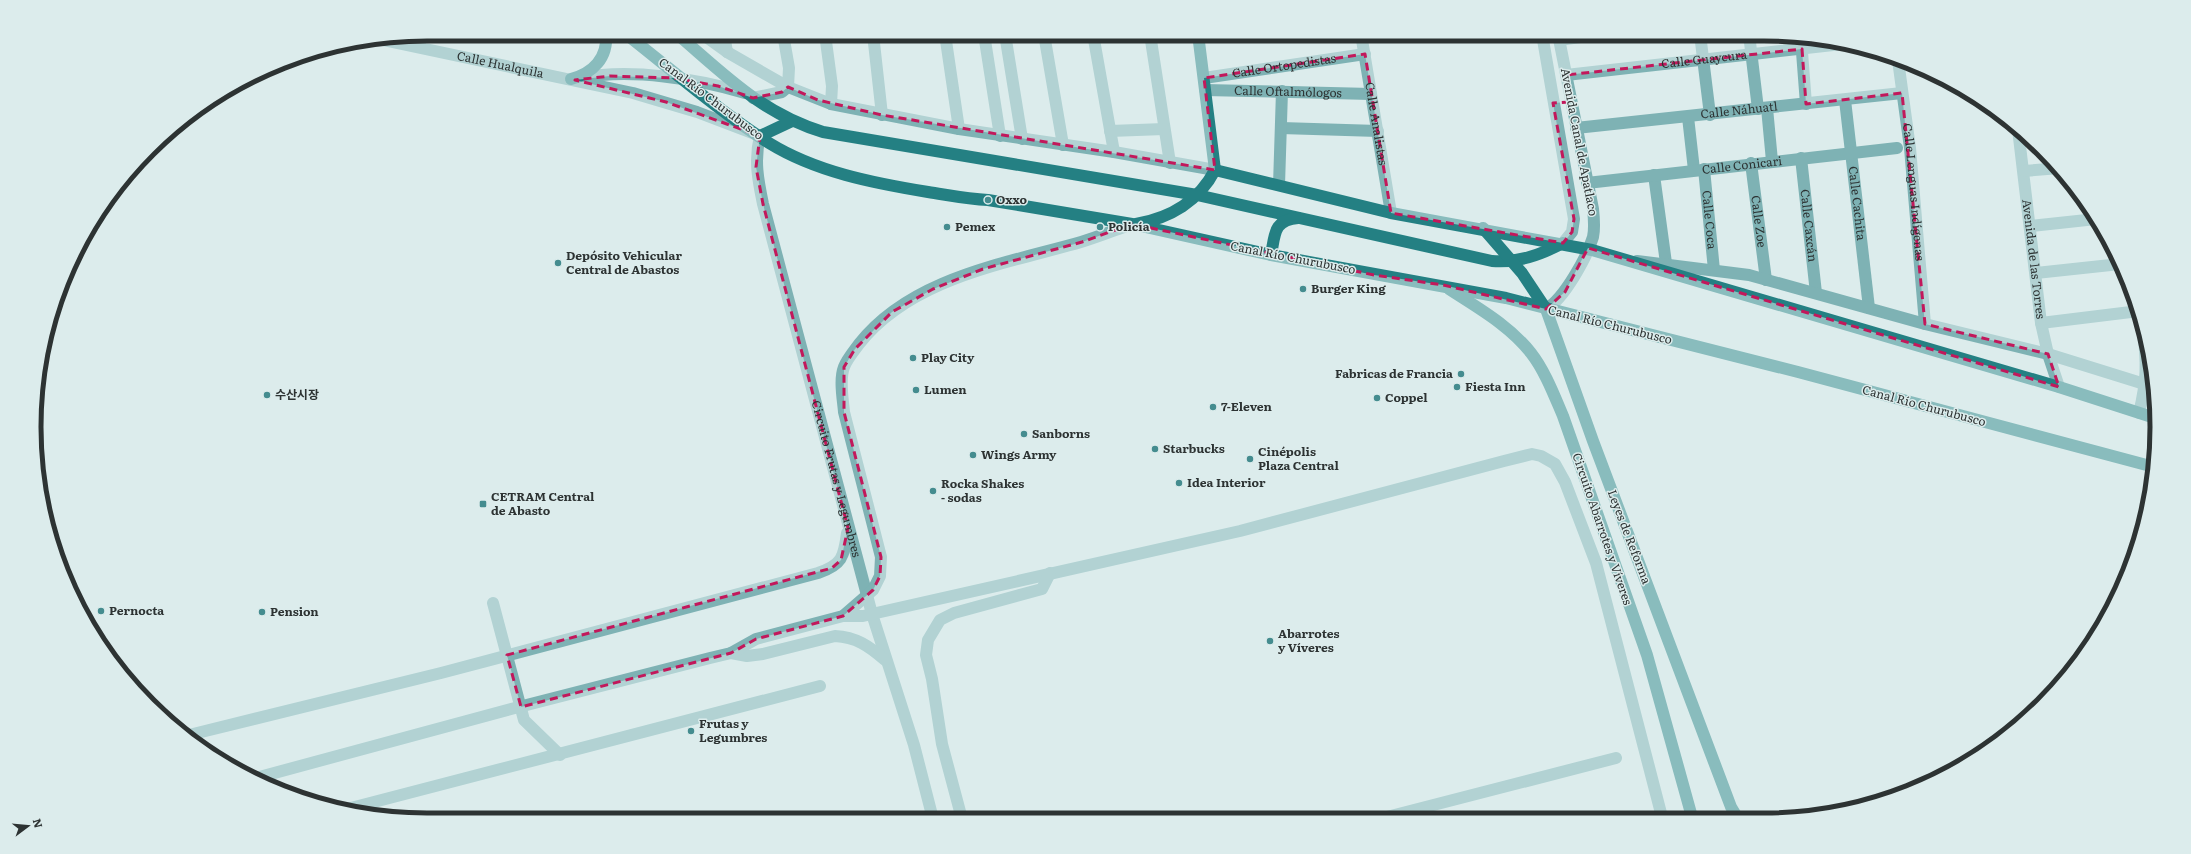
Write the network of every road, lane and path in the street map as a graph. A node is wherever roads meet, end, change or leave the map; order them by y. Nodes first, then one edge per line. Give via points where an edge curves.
1 (605, 41) edge
2 (635, 41) edge
3 (685, 41) edge
4 (712, 41) edge
5 (725, 41) edge
6 (784, 41) edge
7 (826, 41) edge
8 (874, 41) edge
9 (946, 41) edge
10 (985, 41) edge
11 (1006, 41) edge
12 (1045, 41) edge
13 (1094, 41) edge
14 (1151, 41) edge
15 (1199, 41) edge
16 (1362, 41) edge
17 (1543, 41) edge
18 (1560, 41) edge
19 (1701, 41) edge
20 (1750, 41) edge
21 (395, 43) edge
22 (1802, 44) edge
23 (1814, 44) edge
24 (727, 52) junction
25 (1364, 54) junction
26 (1751, 54) junction
27 (1703, 60) junction
28 (1899, 65) edge
29 (1566, 75) junction
30 (573, 79) junction
31 (685, 80) junction
32 (1204, 84) junction
33 (788, 87) junction
34 (1282, 91) junction
35 (1902, 93) junction
36 (1371, 94) junction
37 (749, 96) junction
38 (1845, 100) junction
39 (1571, 102) junction
40 (1553, 103) junction
41 (831, 104) junction
42 (1806, 104) junction
43 (1762, 109) junction
44 (882, 115) junction
45 (1710, 115) junction
46 (1688, 117) junction
47 (792, 121) junction
48 (1281, 128) junction
49 (1576, 128) junction
50 (959, 129) junction
51 (1164, 129) junction
52 (1110, 131) junction
53 (1378, 131) junction
54 (760, 136) junction
55 (1000, 136) junction
56 (2019, 137) edge
57 (1022, 139) junction
58 (1062, 145) junction
59 (1898, 148) dead end
60 (1114, 152) junction
61 (1852, 152) junction
62 (1801, 158) junction
63 (1772, 161) junction
64 (1170, 163) junction
65 (1751, 163) junction
66 (1699, 169) junction
67 (2051, 169) edge
68 (1215, 170) junction
69 (2024, 171) junction
70 (1654, 175) junction
71 (1587, 183) junction
72 (1279, 185) junction
73 (1197, 195) junction
74 (1391, 213) junction
75 (1301, 217) junction
76 (2089, 220) edge
77 (1132, 224) junction
78 (2031, 226) junction
79 (1483, 228) junction
80 (1563, 243) junction
81 (1588, 249) junction
82 (1271, 254) junction
83 (1623, 259) junction
84 (1513, 261) junction
85 (1666, 263) junction
86 (2114, 265) edge
87 (1714, 270) junction
88 (2036, 273) junction
89 (1766, 280) junction
90 (1443, 285) junction
91 (1816, 293) junction
92 (1869, 308) junction
93 (1546, 309) junction
94 (2133, 312) edge
95 (2041, 323) junction
96 (1925, 324) junction
97 (2048, 354) junction
98 (2148, 384) edge
99 (2059, 387) junction
100 (2148, 390) edge
101 (2139, 413) junction
102 (2150, 416) edge
103 (2148, 465) edge
104 (848, 528) junction
105 (1050, 573) junction
106 (493, 603) dead end
107 (843, 616) junction
108 (731, 653) junction
109 (885, 660) junction
110 (820, 686) dead end
111 (193, 734) edge
112 (557, 751) junction
113 (1616, 758) dead end
114 (263, 776) edge
115 (358, 807) edge
116 (931, 813) edge
117 (960, 813) edge
118 (1402, 813) edge
119 (1661, 813) edge
120 (1691, 813) edge
121 (1736, 813) edge

1 - 30 main road via 604,52 598,64 587,73
2 - 31 main road, Canal Río Churubusco
3 - 37 main road, Canal Río Churubusco
4 - 24 street
5 - 24 street
6 - 33 street via 789,68
7 - 41 street via 832,86
8 - 44 street
9 - 50 street
10 - 55 street
11 - 57 street
12 - 58 street
13 - 52 street
14 - 51 street
15 - 32 main road
16 - 25 street, Calle Analistas
17 - 40 street, Avenida Canal de Apatlaco
18 - 29 street, Avenida Canal de Apatlaco
19 - 27 street
20 - 26 street
21 - 30 street, Calle Hualquila
22 - 23 street, Calle Guaycura
22 - 26 street, Calle Guaycura
22 - 42 street
24 - 33 street
25 - 32 street, Calle Ortopedistas
25 - 36 street, Calle Analistas
26 - 27 street, Calle Guaycura
26 - 43 street
27 - 29 street, Calle Guaycura
27 - 45 street
28 - 35 street, Calle Lenguas Indígenas
29 - 39 street, Avenida Canal de Apatlaco
30 - 31 street, Calle Hualquila via 631,76
30 - 54 street, Calle Hualquila via 666,102
31 - 37 street, Calle Hualquila
31 - 54 main road, Canal Río Churubusco
32 - 34 street, Calle Oftalmólogos
32 - 68 main road
33 - 37 street via 782,92
33 - 41 street
34 - 36 street, Calle Oftalmólogos
34 - 48 street
35 - 38 street, Calle Náhuatl
35 - 96 street, Calle Lenguas Indígenas via 1910,148
36 - 53 street, Calle Analistas
37 - 47 main road, Canal Río Churubusco
38 - 42 street, Calle Náhuatl
38 - 61 street, Calle Cachita
39 - 40 street
39 - 49 street, Avenida Canal de Apatlaco
40 - 80 street, Avenida Canal de Apatlaco via 1574,218 1572,232
41 - 44 street
42 - 43 street, Calle Náhuatl
43 - 45 street, Calle Náhuatl
43 - 63 street
44 - 50 street
45 - 46 street, Calle Náhuatl
46 - 49 street, Calle Náhuatl
46 - 66 street, Calle Coca
47 - 54 main road
47 - 73 main road, Canal Río Churubusco via 840,136
48 - 53 street
48 - 72 street
49 - 71 street, Avenida Canal de Apatlaco
50 - 55 street
51 - 52 street
51 - 64 street
52 - 60 street
53 - 74 street, Calle Analistas
54 - 77 main road, Canal Río Churubusco via 807,161 862,179
54 - 104 street, Circuito Frutas y Legumbres via 756,167 763,204
55 - 57 street
56 - 69 street, Avenida de las Torres
57 - 58 street
58 - 60 street
59 - 61 street, Calle Conicari
60 - 64 street
61 - 62 street, Calle Conicari
61 - 92 street, Calle Cachita
62 - 63 street, Calle Conicari
62 - 91 street, Calle Caxcán
63 - 65 street, Calle Conicari
64 - 68 street
65 - 66 street, Calle Conicari
65 - 89 street, Calle Zoe
66 - 70 street, Calle Conicari
66 - 87 street, Calle Coca
67 - 69 street
68 - 72 main road
68 - 73 main road via 1209,182
69 - 78 street, Avenida de las Torres
70 - 71 street, Calle Conicari
70 - 85 street
71 - 81 street, Avenida Canal de Apatlaco via 1594,226 1593,238
72 - 74 main road
73 - 75 main road, Canal Río Churubusco
73 - 77 main road via 1168,214
74 - 79 main road
75 - 82 main road via 1287,220 1278,226
75 - 84 main road, Canal Río Churubusco via 1483,259
76 - 78 street
77 - 82 main road, Canal Río Churubusco
77 - 107 street via 1082,242 983,269 933,289 904,304 866,336 844,367 842,391 844,412 881,558 880,576 873,590
78 - 88 street, Avenida de las Torres
79 - 80 main road
79 - 84 main road, Leyes de Reforma
80 - 81 main road
80 - 84 main road, Canal Río Churubusco via 1540,254
81 - 83 main road
81 - 93 street, Avenida Canal de Apatlaco via 1561,297
82 - 90 main road, Canal Río Churubusco via 1374,275
83 - 85 street
83 - 99 main road
84 - 93 main road, Leyes de Reforma
85 - 87 street
86 - 88 street
87 - 89 street
88 - 95 street, Avenida de las Torres
89 - 91 street
90 - 93 main road, Canal Río Churubusco
90 - 120 main road, Circuito Abarrotes y Víveres via 1516,336 1532,354 1548,382 1563,416 1647,655
91 - 92 street
92 - 96 street
93 - 103 main road, Canal Río Churubusco via 1798,372
93 - 121 main road, Leyes de Reforma via 1728,800
94 - 95 street
95 - 97 street, Avenida de las Torres
96 - 97 street
97 - 98 street
97 - 99 street, Avenida de las Torres
99 - 101 main road
100 - 101 street
101 - 102 main road
104 - 109 street, Circuito Frutas y Legumbres
104 - 111 street via 841,560 832,568 818,573 441,673
105 - 107 street via 863,616
105 - 117 street via 1042,589 954,613 940,620 928,640 926,655 942,744
105 - 119 street via 1240,530 1532,454 1541,456 1555,464 1565,482 1596,563
106 - 112 street via 524,720
107 - 108 street via 756,639
108 - 109 street via 747,656 763,654 835,636 862,641
108 - 114 street
109 - 116 street, Circuito Frutas y Legumbres via 914,745
110 - 112 street
112 - 115 street
113 - 118 street

